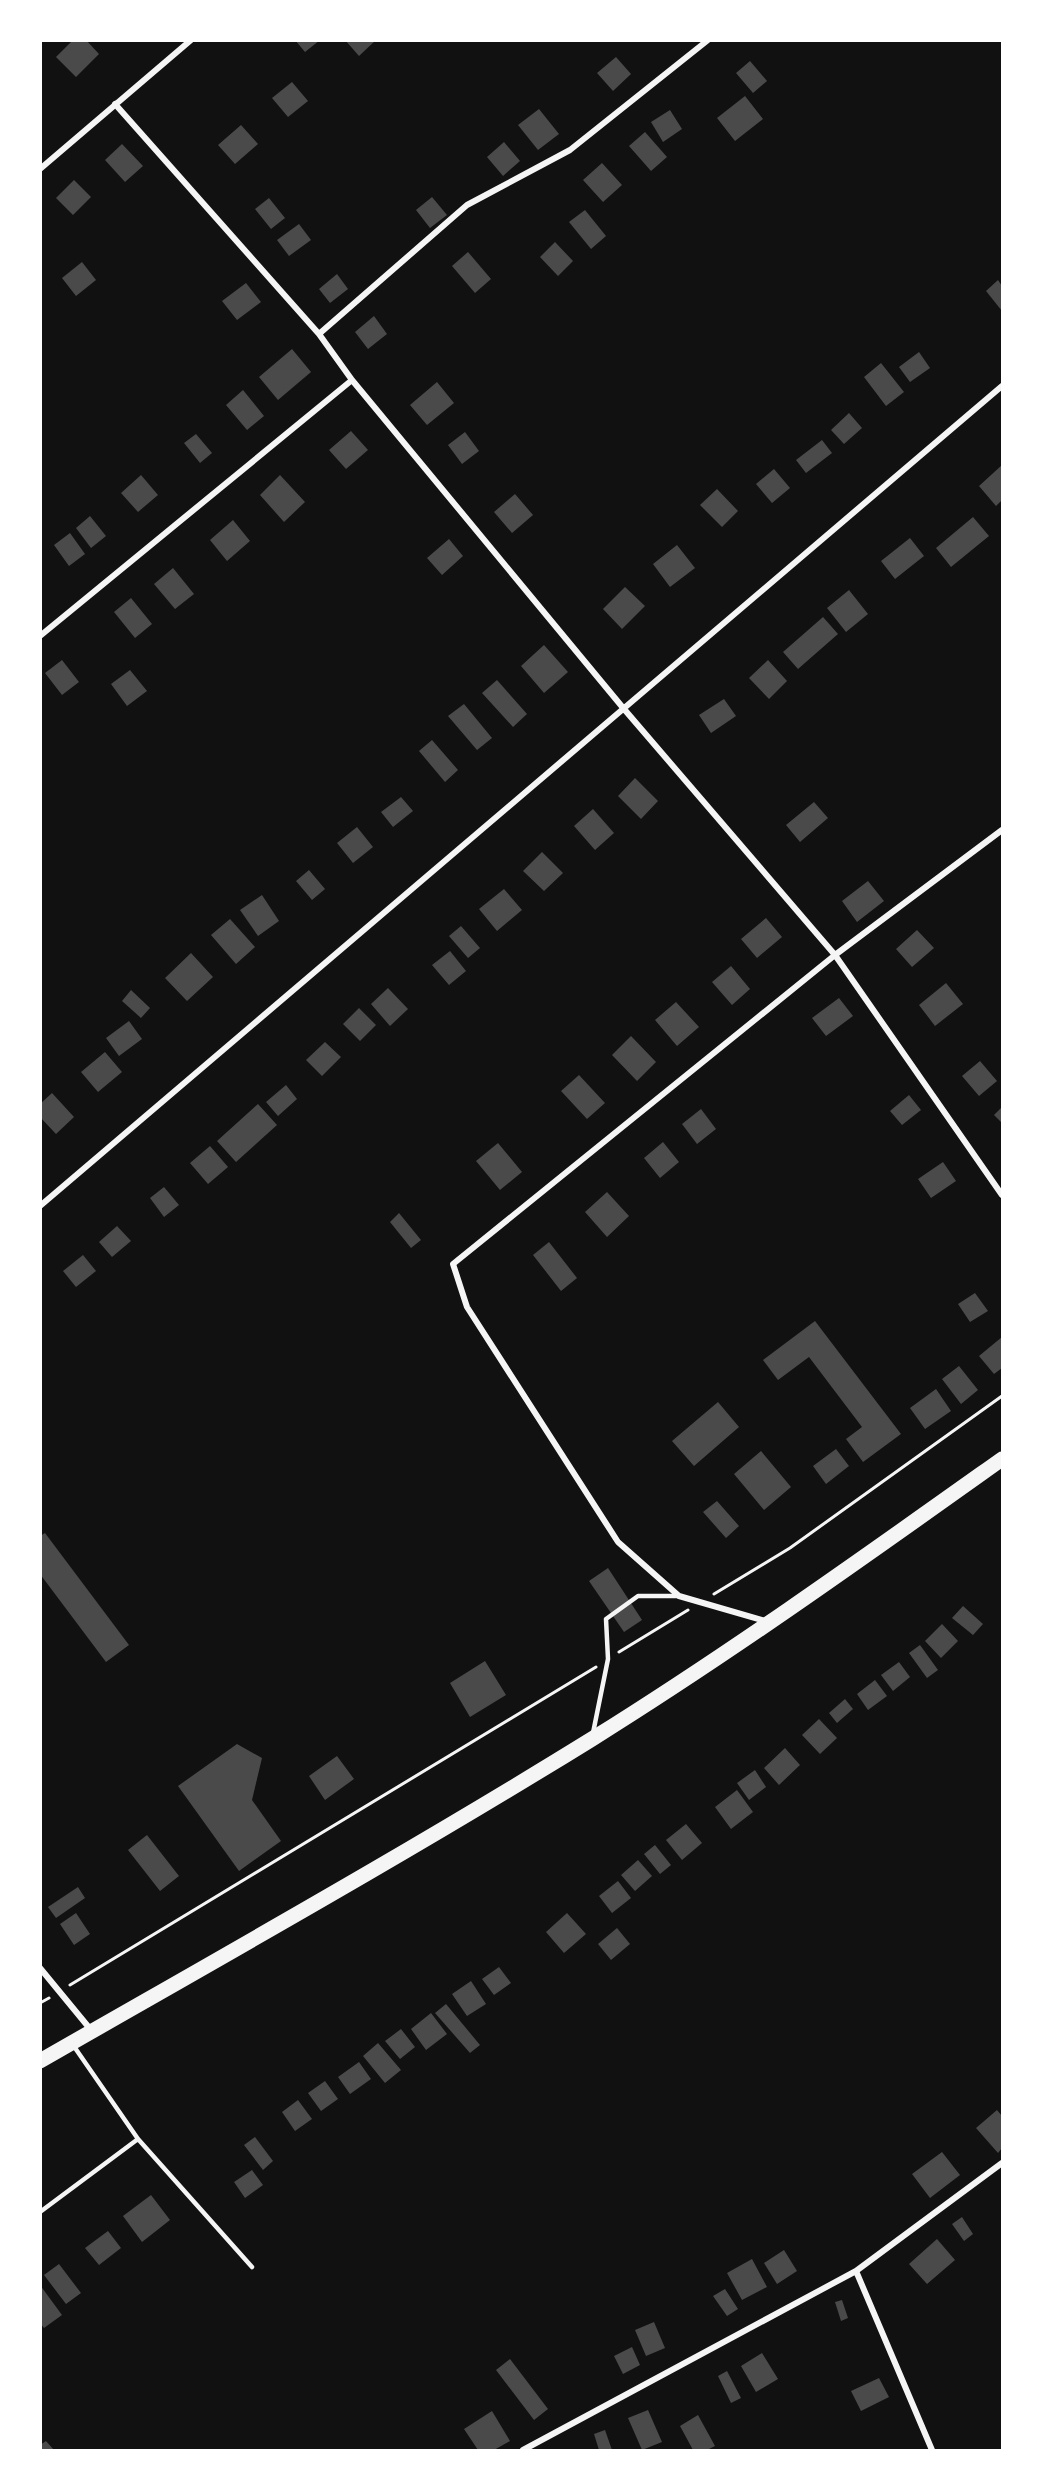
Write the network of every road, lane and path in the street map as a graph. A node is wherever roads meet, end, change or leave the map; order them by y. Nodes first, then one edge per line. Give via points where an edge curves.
1 (190, 40) edge
2 (708, 40) edge
3 (116, 104) junction
4 (40, 169) edge
5 (319, 334) junction
6 (352, 380) junction
7 (1002, 386) edge
8 (40, 636) edge
9 (624, 709) junction
10 (1002, 830) edge
11 (835, 955) junction
12 (1002, 1196) edge
13 (40, 1206) edge
14 (1002, 1396) edge
15 (1002, 1459) edge
16 (679, 1596) junction
17 (701, 1602) junction
18 (772, 1623) junction
19 (608, 1659) junction
20 (592, 1739) junction
21 (40, 1968) edge
22 (60, 1992) junction
23 (40, 2003) edge
24 (92, 2031) junction
25 (72, 2043) junction
26 (40, 2061) edge
27 (138, 2139) junction
28 (1002, 2163) edge
29 (40, 2212) edge
30 (252, 2267) dead end
31 (856, 2271) junction
32 (522, 2451) edge
33 (932, 2451) edge

1 - 3 street
2 - 5 street via 570,150 466,205
3 - 4 street
3 - 5 street
5 - 6 street
6 - 8 street
6 - 9 street
7 - 9 street
9 - 11 street
9 - 13 street
10 - 11 street
11 - 12 street
11 - 16 street via 453,1264 467,1307 618,1542
14 - 17 path via 790,1548
15 - 18 main road
16 - 17 street
16 - 19 lane via 638,1596 606,1618
17 - 18 street
17 - 19 path
18 - 20 main road
19 - 20 lane
19 - 22 path
20 - 24 main road
21 - 22 street
22 - 23 path
22 - 24 street
24 - 25 main road
25 - 26 main road
25 - 27 lane
27 - 29 lane
27 - 30 lane
28 - 31 street
31 - 32 street
31 - 33 street

